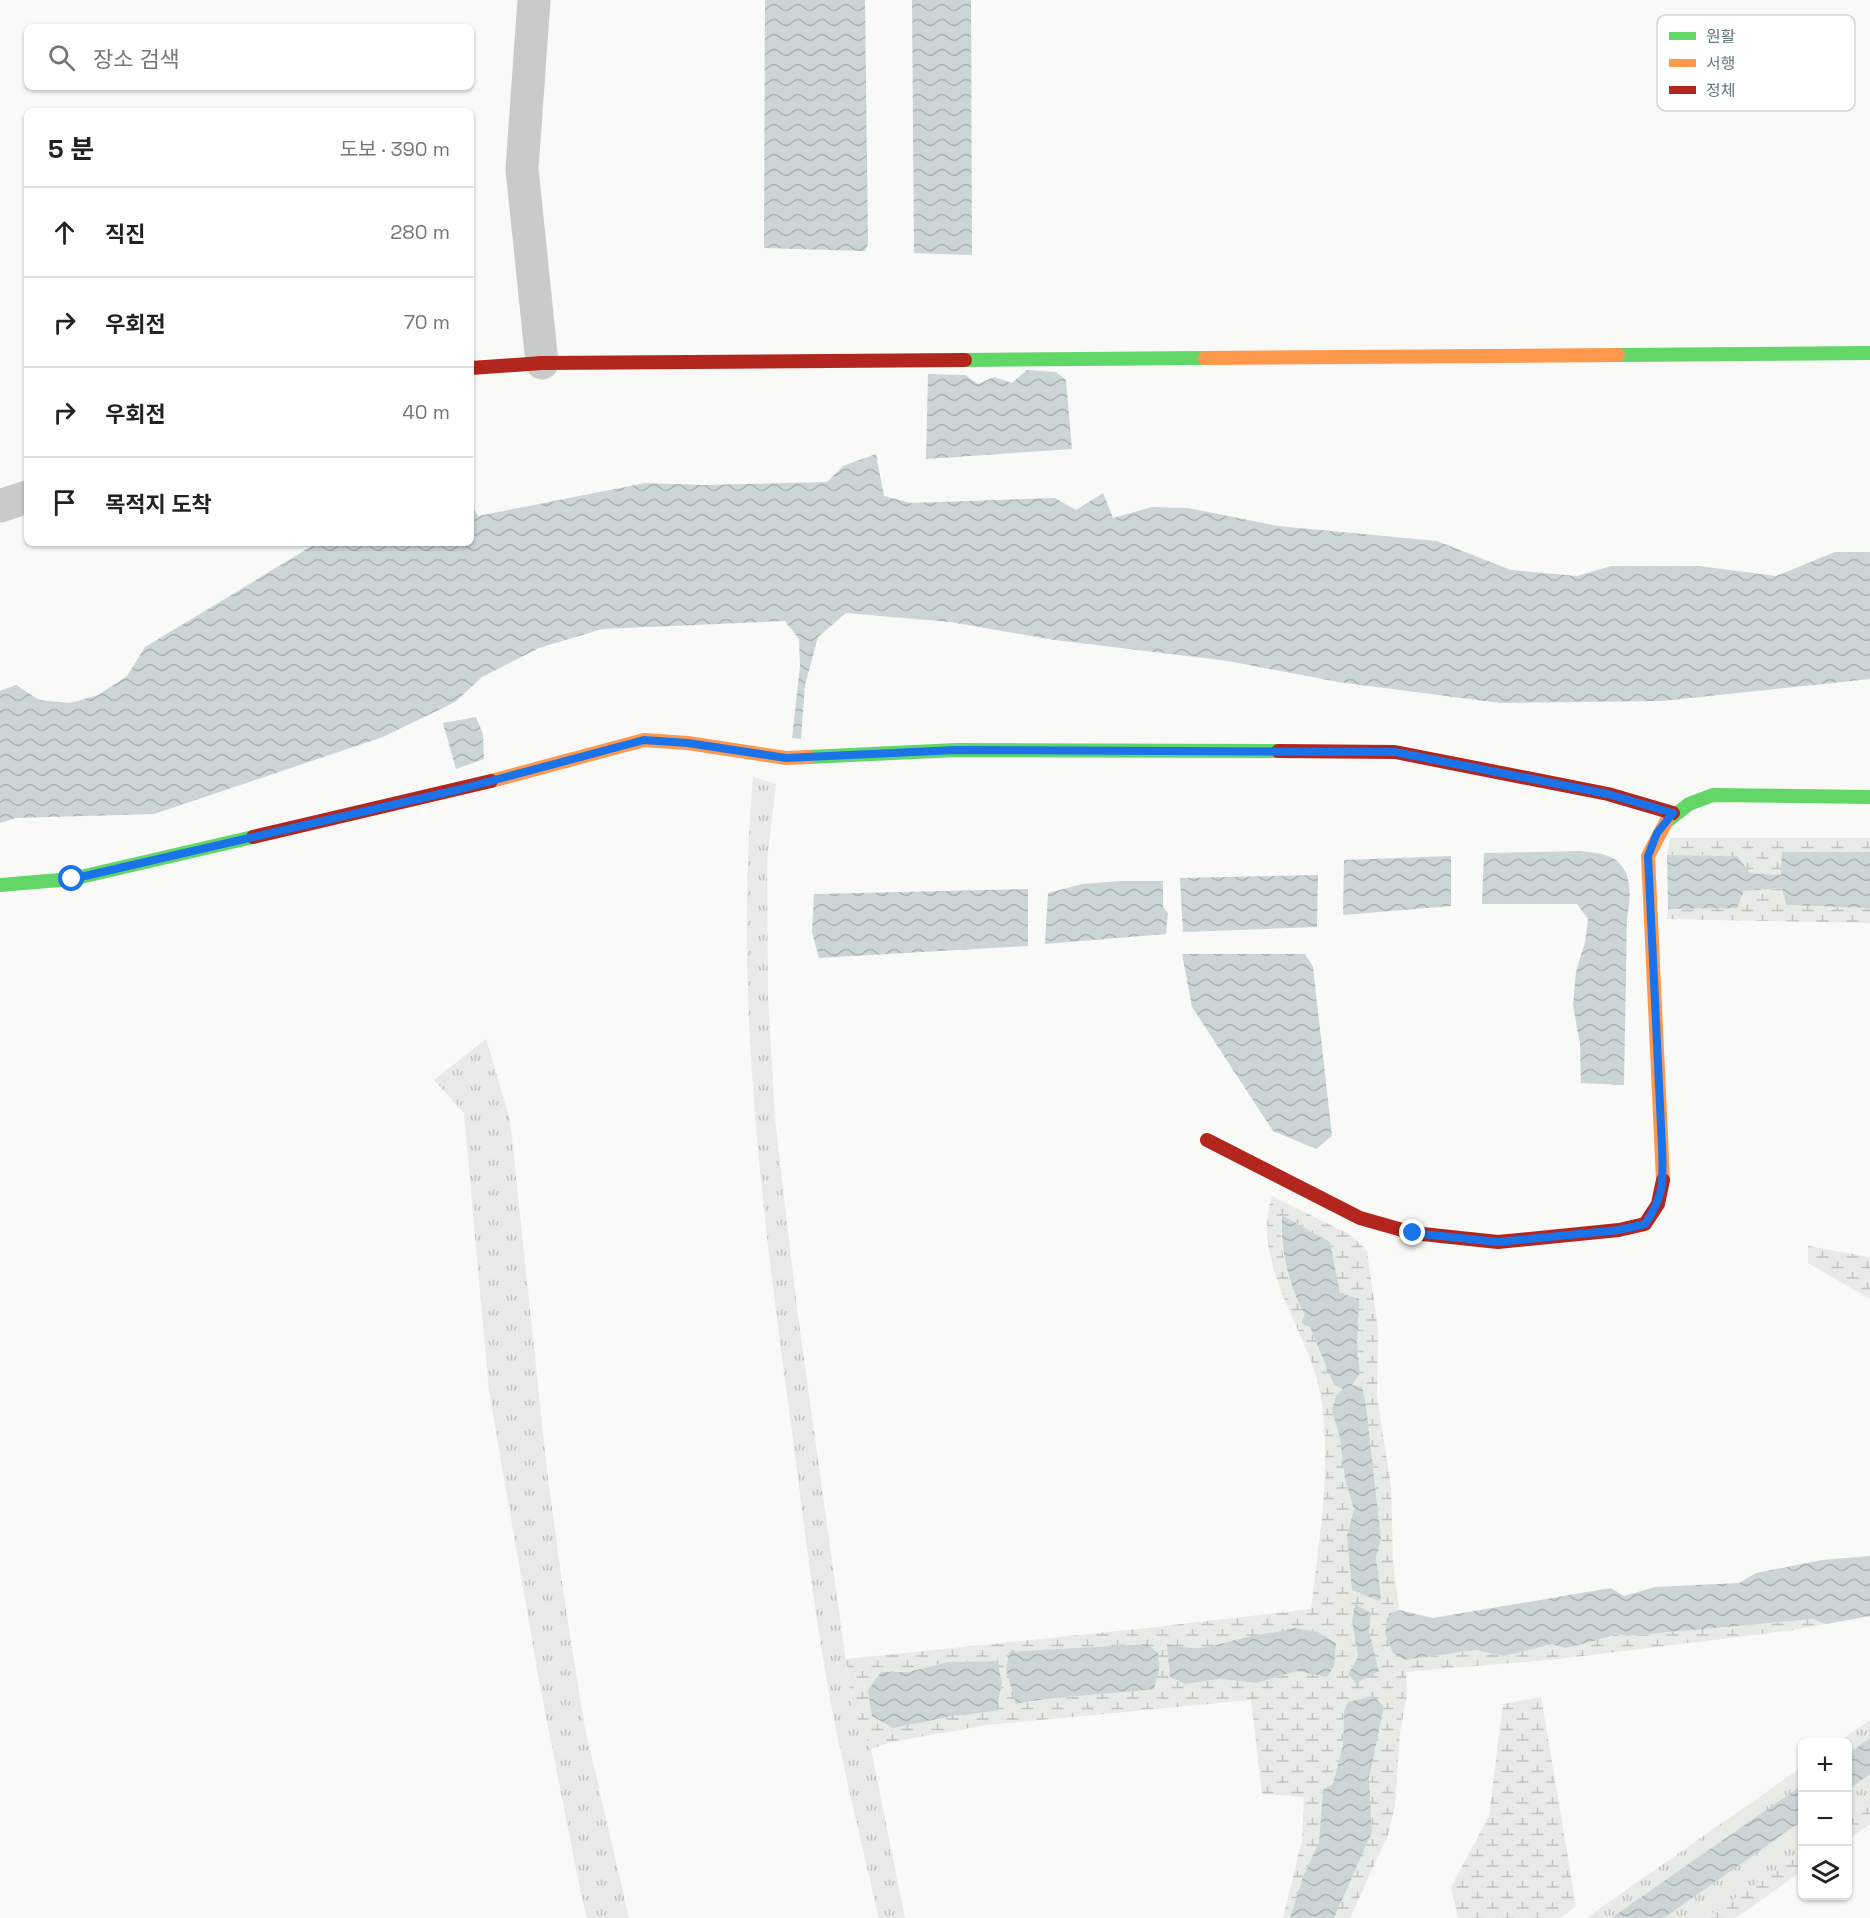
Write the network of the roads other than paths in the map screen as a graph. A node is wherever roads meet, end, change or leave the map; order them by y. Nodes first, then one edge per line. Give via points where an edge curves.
1 (534, 0) edge
2 (1870, 353) edge
3 (542, 363) junction
4 (474, 368) edge
5 (24, 499) edge
6 (0, 506) edge
7 (1870, 797) edge
8 (1673, 813) junction
9 (0, 885) edge
10 (1207, 1140) dead end

1 - 3 street via 522,170
2 - 3 street
3 - 4 street
5 - 6 street
7 - 8 street via 1713,795
8 - 9 street via 1608,794 1395,752 956,750 786,758 644,740 461,789 72,879
8 - 10 street via 1657,833 1648,856 1663,1183 1658,1204 1645,1224 1498,1242 1413,1233 1360,1218

